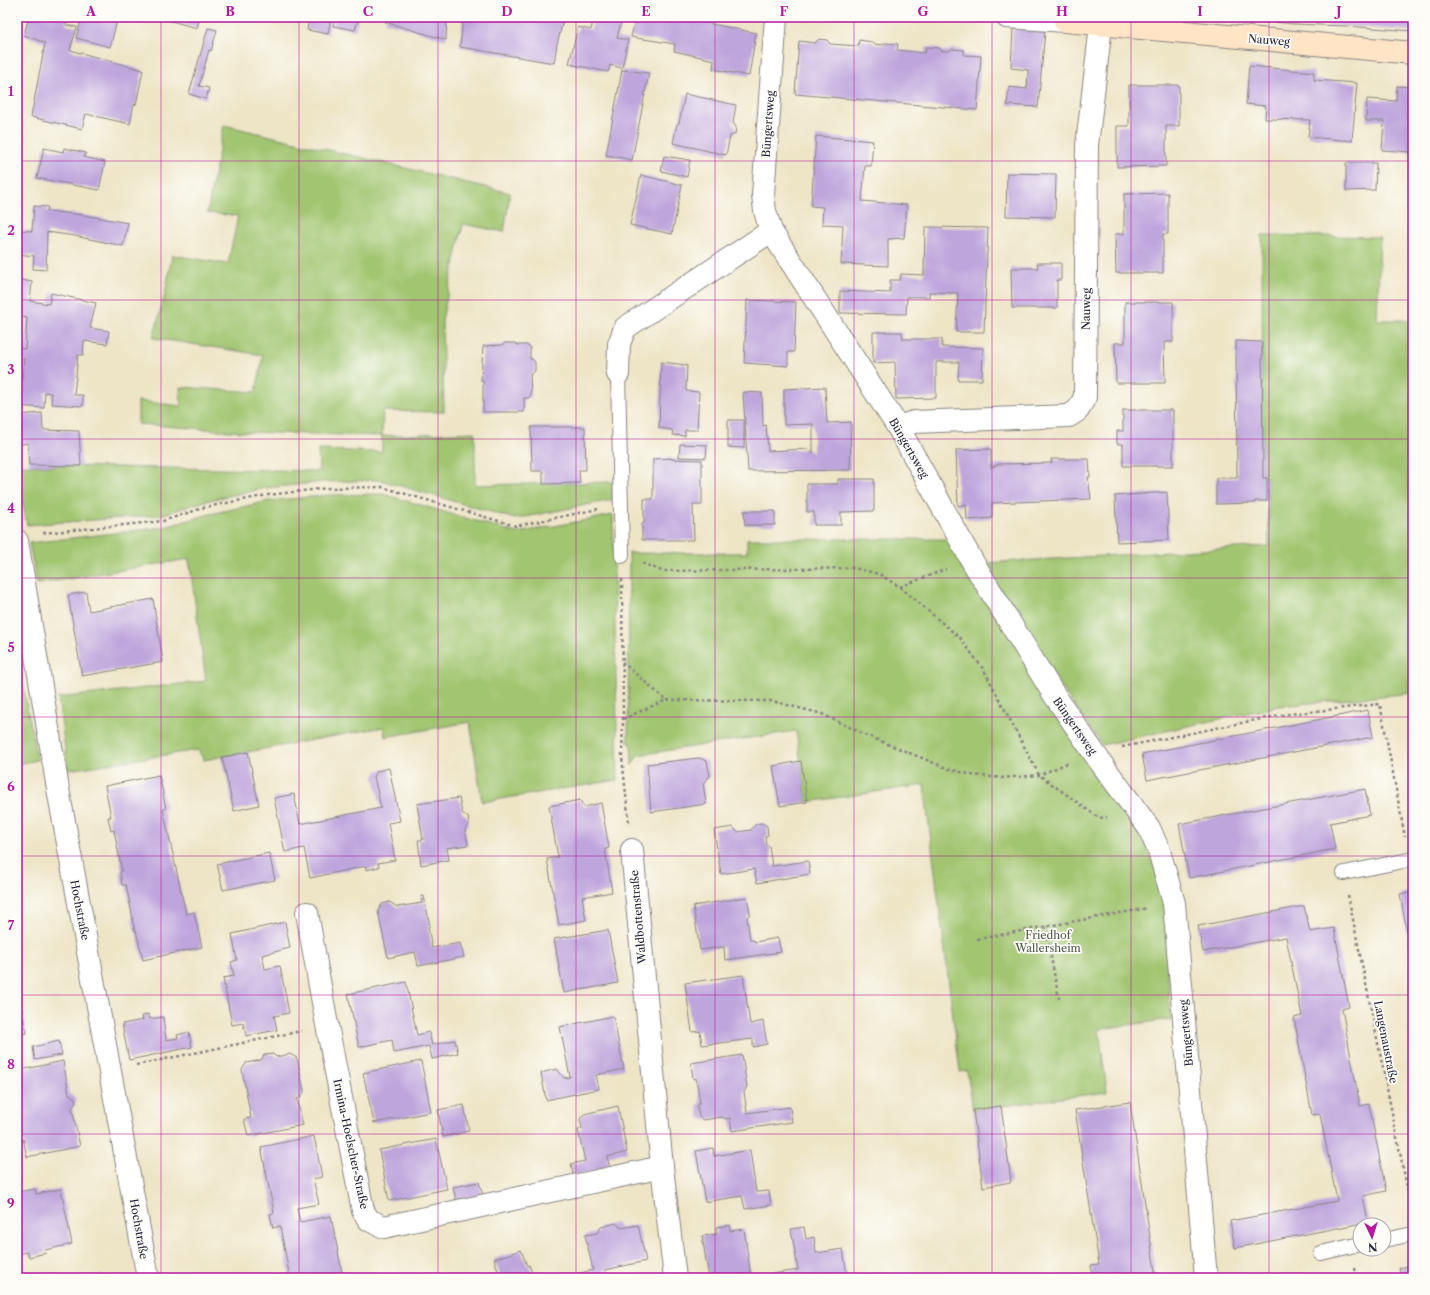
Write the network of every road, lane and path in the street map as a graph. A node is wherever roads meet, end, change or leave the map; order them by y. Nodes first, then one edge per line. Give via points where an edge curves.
1 (776, 17) edge
2 (1007, 17) edge
3 (1065, 19) edge
4 (1101, 25) junction
5 (1413, 53) edge
6 (771, 231) junction
7 (618, 374) joint
8 (898, 427) junction
9 (620, 504) junction
10 (17, 543) edge
11 (622, 556) junction
12 (971, 560) junction
13 (900, 587) junction
14 (622, 662) junction
15 (666, 700) junction
16 (623, 720) junction
17 (1095, 753) junction
18 (1039, 775) junction
19 (1137, 812) junction
20 (632, 850) joint
21 (1411, 860) edge
22 (1344, 873) joint
23 (1174, 903) junction
24 (307, 913) dead end
25 (1045, 926) junction
26 (977, 939) dead end
27 (1059, 999) dead end
28 (327, 1025) junction
29 (110, 1070) junction
30 (662, 1167) junction
31 (1413, 1215) edge
32 (1413, 1234) edge
33 (1392, 1238) edge
34 (1352, 1246) edge
35 (1321, 1253) dead end
36 (148, 1278) edge
37 (675, 1278) edge
38 (1206, 1278) edge

1 - 6 street, Büngertsweg via 763,196
2 - 3 street, Nauweg
3 - 4 street, Nauweg
4 - 5 street, Nauweg
4 - 8 street, Nauweg via 1087,145 1085,397 1078,410 1069,416 914,422
6 - 7 street via 625,328 619,344
6 - 8 street, Büngertsweg
7 - 9 lane
8 - 12 street, Büngertsweg
9 - 10 path via 516,526 382,487 328,488 268,495 206,507 163,521 28,535
9 - 11 lane
10 - 29 street, Hochstraße via 58,789
11 - 13 path via 662,570 854,568 879,574
11 - 14 path
12 - 13 path
12 - 17 street, Büngertsweg via 1053,693
13 - 18 path via 960,638 984,670
14 - 15 path
14 - 16 path
15 - 16 path
15 - 18 path via 772,701 822,714 868,736 972,776 1002,778
16 - 20 path via 622,757
17 - 18 path
17 - 19 street, Büngertsweg
17 - 21 path via 1281,715 1380,704
18 - 19 path via 1099,818
19 - 23 street, Büngertsweg via 1149,828 1159,851
20 - 30 street, Waldbottenstraße
21 - 22 lane
22 - 31 path, Langenaustraße
23 - 25 path
23 - 38 street, Büngertsweg
24 - 28 street, Irmina-Hoelscher-Straße
25 - 26 path
25 - 27 path
28 - 29 path
28 - 30 street, Irmina-Hoelscher-Straße via 363,1211 369,1220 384,1227
29 - 36 street, Hochstraße
30 - 37 street, Waldbottenstraße
32 - 33 lane
34 - 35 lane

